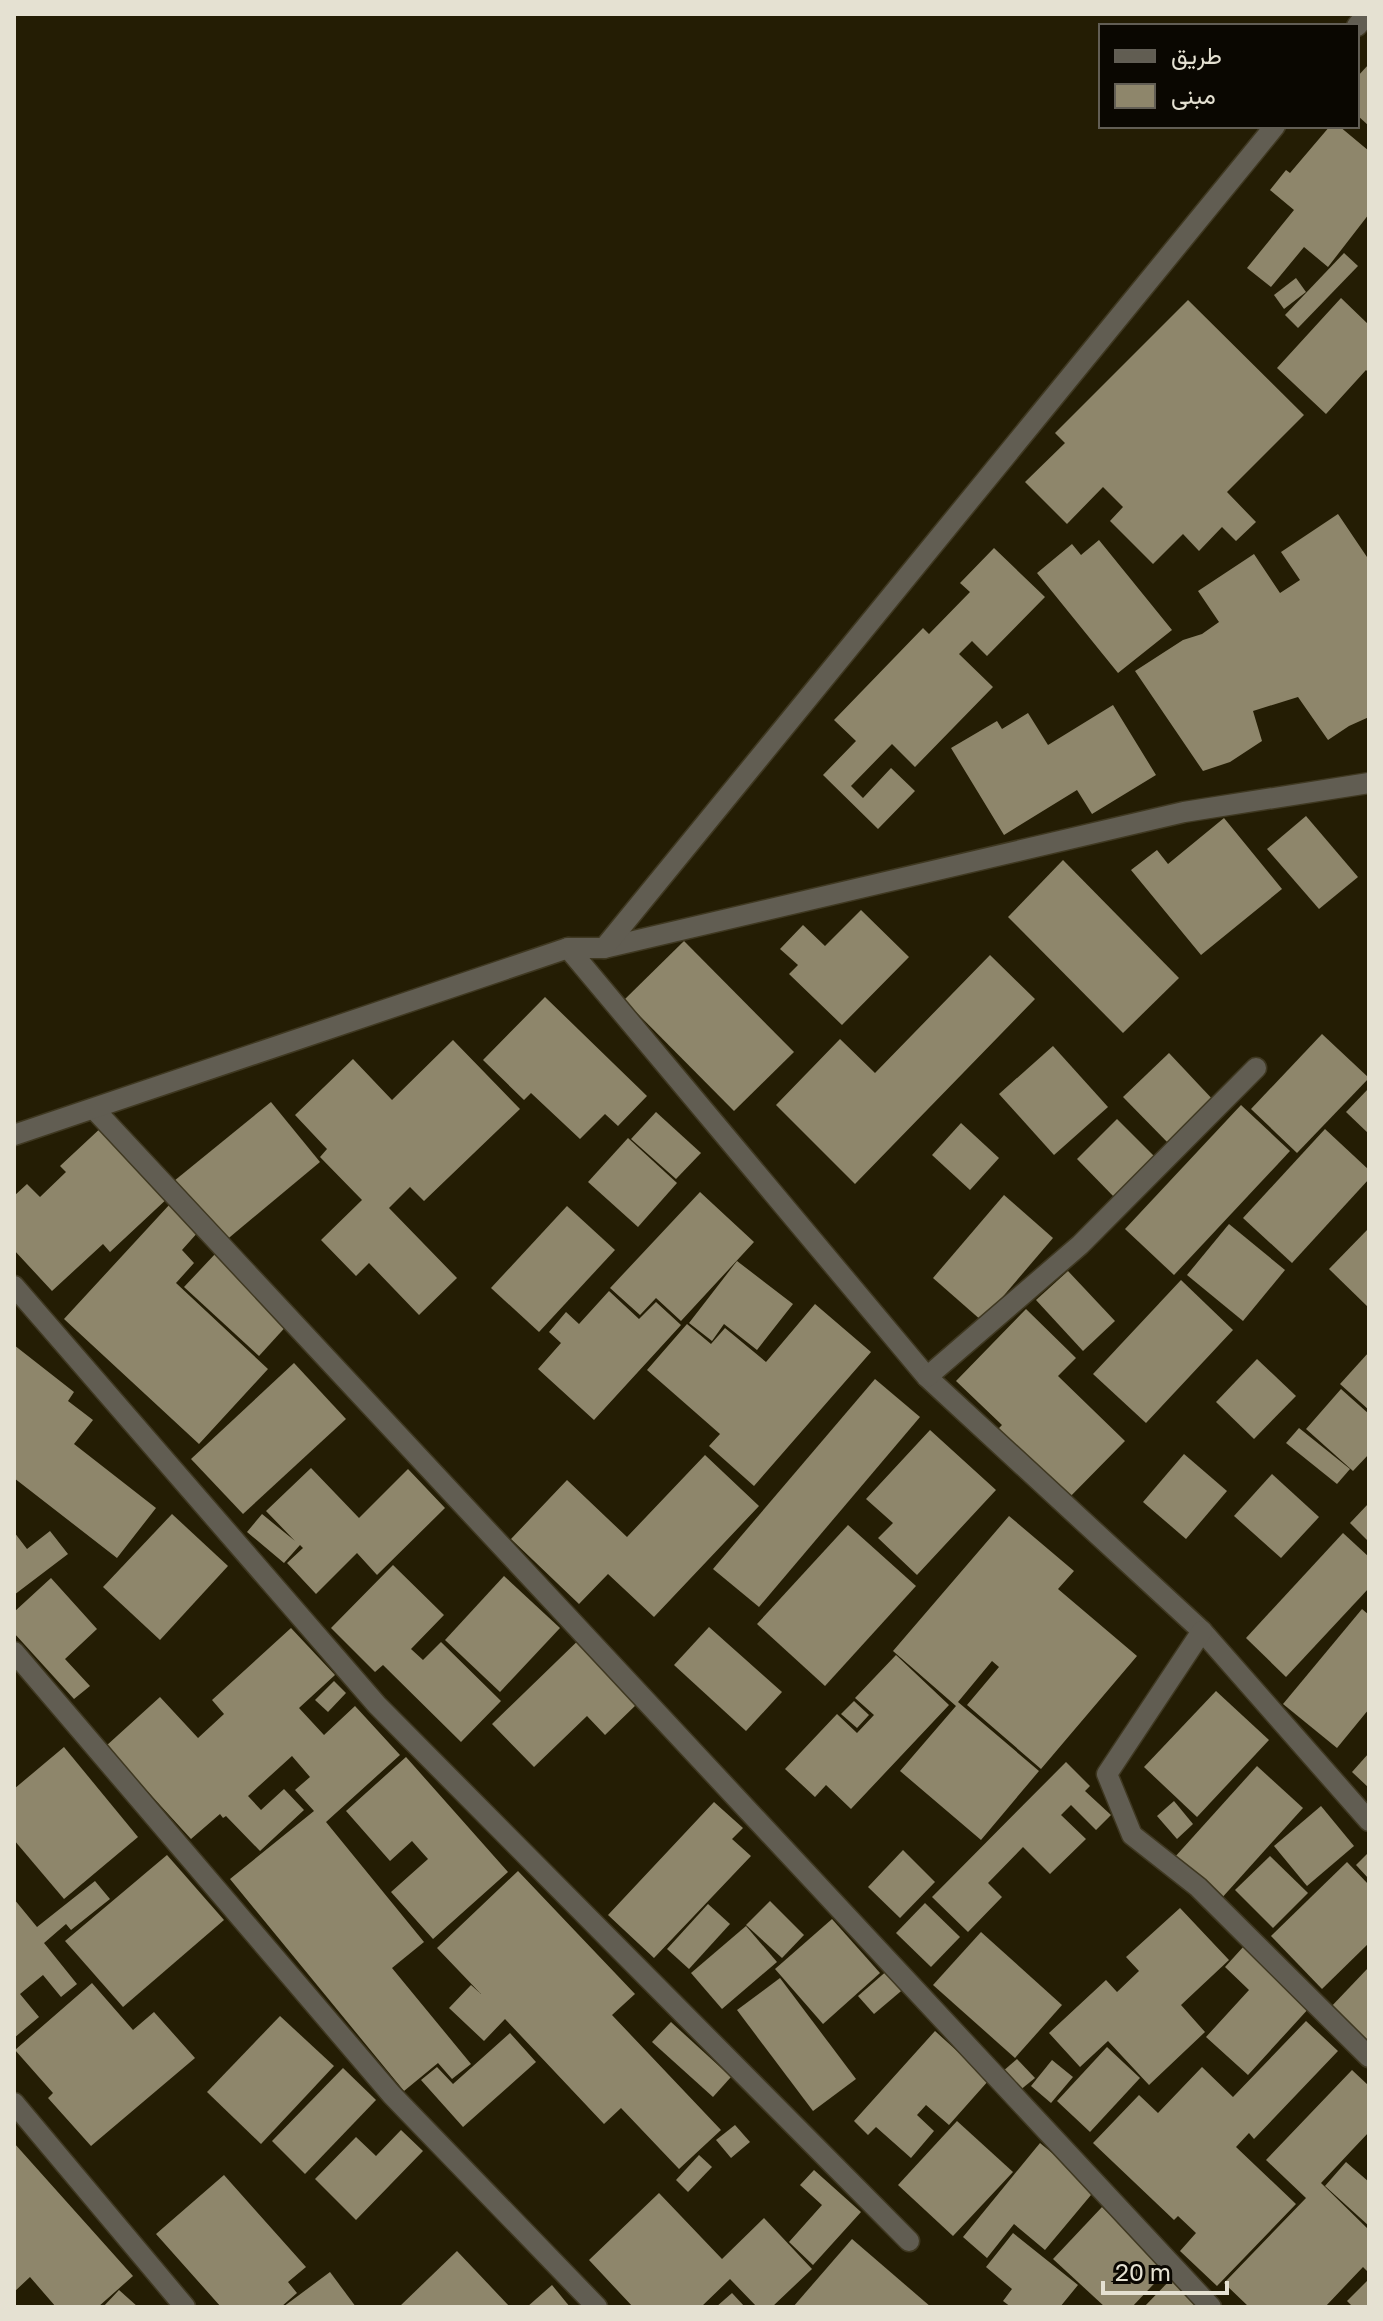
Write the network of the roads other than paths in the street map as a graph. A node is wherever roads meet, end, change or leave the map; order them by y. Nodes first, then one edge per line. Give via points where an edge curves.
1 (1273, 128) edge
2 (1369, 783) edge
3 (568, 948) junction
4 (604, 948) junction
5 (1256, 1068) dead end
6 (94, 1109) junction
7 (14, 1135) edge
8 (14, 1286) edge
9 (927, 1377) junction
10 (1202, 1631) junction
11 (14, 1652) edge
12 (1369, 1821) edge
13 (1369, 2057) edge
14 (14, 2103) edge
15 (909, 2241) dead end
16 (185, 2307) edge
17 (597, 2307) edge
18 (1211, 2307) edge

1 - 4 street
2 - 4 street via 1184,812
3 - 4 street
3 - 6 street
3 - 9 street
5 - 9 street via 1080,1245
6 - 7 street
6 - 18 street
8 - 15 street via 377,1705
9 - 10 street
10 - 12 street
10 - 13 street via 1107,1774 1132,1835 1198,1887
11 - 17 street via 392,2095
14 - 16 street

